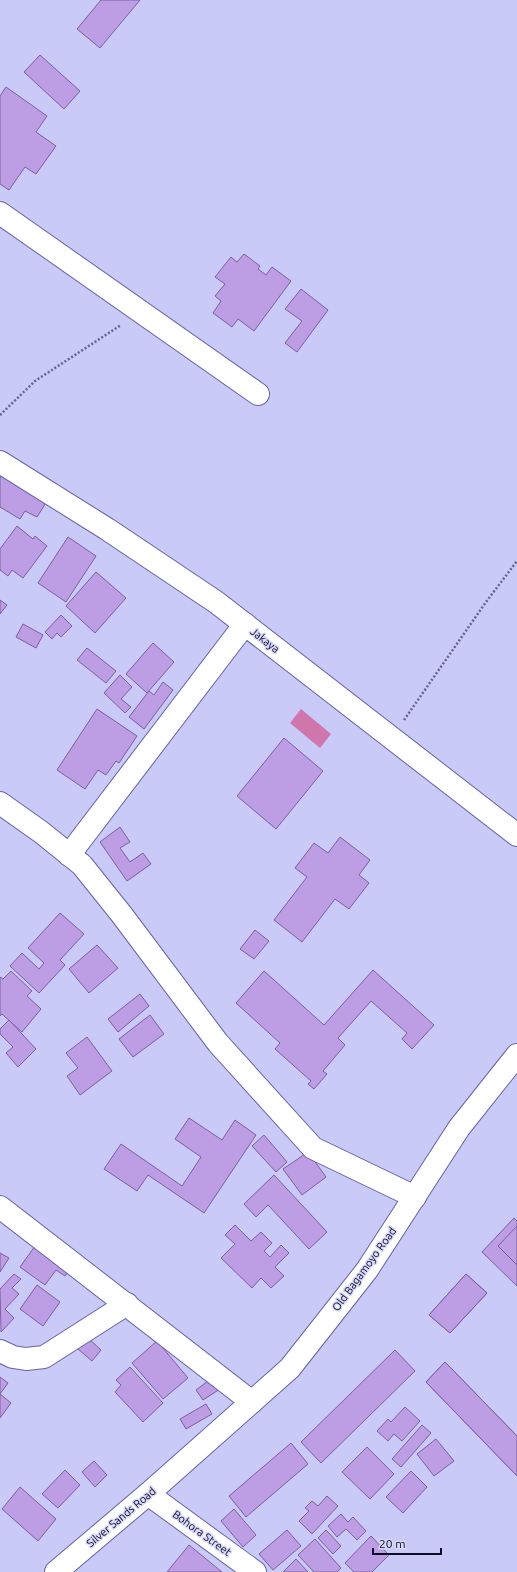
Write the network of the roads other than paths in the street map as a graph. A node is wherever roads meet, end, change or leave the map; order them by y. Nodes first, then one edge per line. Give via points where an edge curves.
1 (0, 213) edge
2 (258, 394) dead end
3 (0, 462) edge
4 (245, 624) junction
5 (0, 803) edge
6 (517, 835) edge
7 (69, 855) junction
8 (517, 1055) edge
9 (415, 1196) junction
10 (0, 1207) edge
11 (127, 1304) junction
12 (0, 1351) edge
13 (252, 1402) junction
14 (186, 1461) joint
15 (148, 1494) junction
16 (56, 1572) edge
17 (255, 1572) edge

1 - 2 street
3 - 4 street, Jakaya via 216,602
4 - 6 street, Jakaya
4 - 7 street
5 - 7 street
7 - 9 street via 82,865 122,915 218,1043 313,1148
8 - 9 street, Old Bagamoyo Road via 459,1128
9 - 13 street, Old Bagamoyo Road via 367,1270 290,1368
10 - 11 street
11 - 12 street via 44,1357 26,1359
11 - 13 street
13 - 14 street, Old Bagamoyo Road
14 - 15 street, Silver Sands Road
15 - 16 street, Silver Sands Road
15 - 17 street, Bohora Street

